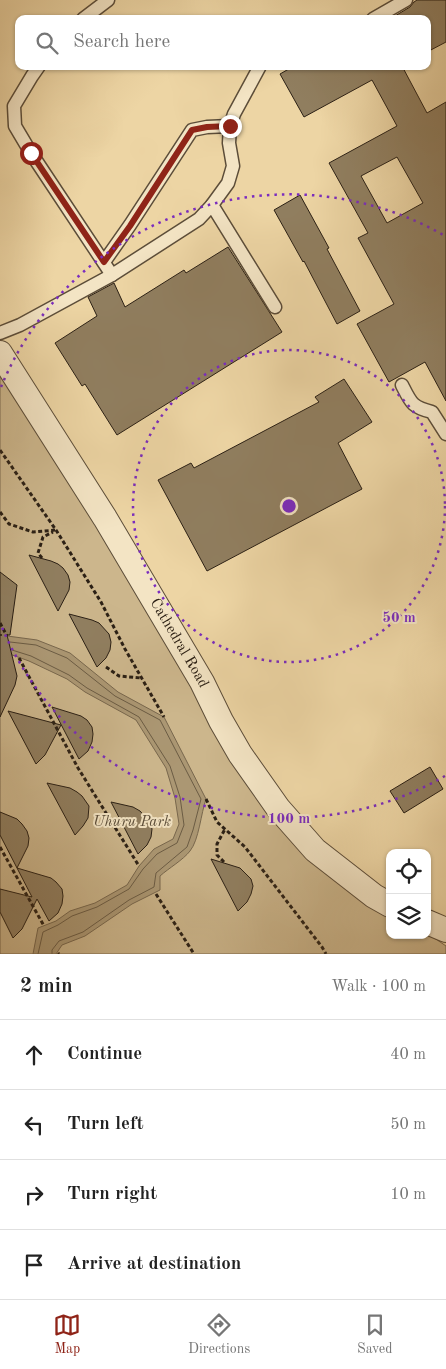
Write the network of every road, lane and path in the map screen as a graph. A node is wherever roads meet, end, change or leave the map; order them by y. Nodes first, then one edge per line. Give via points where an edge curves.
1 (108, 0) edge
2 (406, 0) edge
3 (88, 15) edge
4 (380, 15) edge
5 (36, 70) edge
6 (258, 70) edge
7 (230, 126) junction
8 (212, 205) junction
9 (104, 262) junction
10 (112, 275) junction
11 (275, 308) dead end
12 (0, 333) edge
13 (0, 353) edge
14 (402, 385) dead end
15 (446, 434) edge
16 (0, 450) edge
17 (0, 512) edge
18 (56, 530) junction
19 (42, 558) dead end
20 (0, 623) edge
21 (7, 636) dead end
22 (19, 658) dead end
23 (106, 667) dead end
24 (142, 678) junction
25 (164, 717) dead end
26 (206, 799) dead end
27 (225, 829) junction
28 (0, 846) edge
29 (224, 862) dead end
30 (139, 866) dead end
31 (156, 894) dead end
32 (386, 903) edge
33 (431, 924) edge
34 (44, 926) dead end
35 (446, 930) edge
36 (194, 954) edge
37 (326, 954) edge

1 - 3 lane
2 - 4 lane
5 - 9 lane via 14,106 15,126
6 - 7 lane
7 - 8 lane via 233,166 228,183
7 - 9 lane via 192,130
8 - 10 lane via 199,219
8 - 11 lane
9 - 10 lane
10 - 12 lane via 35,318
13 - 32 street, Cathedral Road via 104,518 261,785 315,850
14 - 15 lane via 411,402 432,412
16 - 18 path
17 - 18 path via 9,524 33,532
18 - 19 path via 43,537 38,553
18 - 24 path via 101,602
20 - 21 path
22 - 30 path via 78,768
23 - 24 path via 119,676
24 - 25 path
26 - 27 path via 217,822
27 - 29 path via 217,844 217,854
27 - 37 path via 245,847
28 - 34 path
31 - 36 path
33 - 35 street

